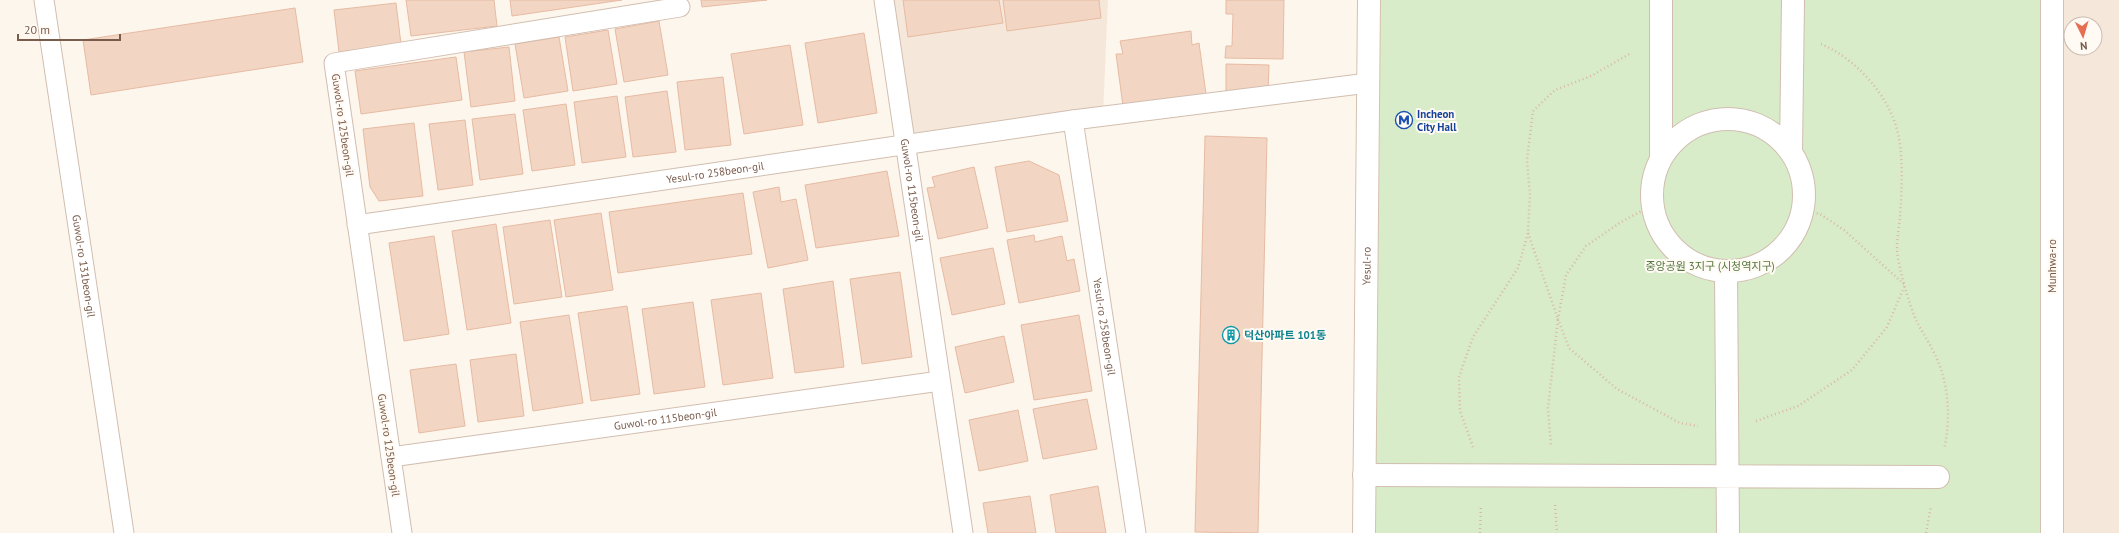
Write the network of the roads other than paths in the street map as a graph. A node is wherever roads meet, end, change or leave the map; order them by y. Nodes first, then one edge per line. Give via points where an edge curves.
1 (44, 0) edge
2 (884, 0) edge
3 (1369, 0) edge
4 (1661, 0) edge
5 (1793, 0) edge
6 (2052, 0) edge
7 (680, 7) dead end
8 (1368, 83) junction
9 (1073, 120) junction
10 (905, 144) junction
11 (1791, 150) junction
12 (1662, 155) junction
13 (357, 225) junction
14 (1726, 271) junction
15 (940, 381) junction
16 (391, 457) junction
17 (1364, 475) junction
18 (1938, 476) road end
19 (1727, 477) junction
20 (124, 533) edge
21 (402, 533) edge
22 (963, 533) edge
23 (1136, 533) edge
24 (1364, 533) edge
25 (1728, 533) edge
26 (2052, 533) edge

1 - 20 lane, Guwol-ro 131beon-gil
2 - 10 lane, Guwol-ro 115beon-gil
3 - 8 street, Yesul-ro
4 - 12 street
5 - 11 street
6 - 26 street, Munhwa-ro
7 - 13 lane, Guwol-ro 125beon-gil via 334,63
8 - 9 lane, Yesul-ro 258beon-gil
8 - 17 street, Yesul-ro
9 - 10 lane, Yesul-ro 258beon-gil
9 - 23 lane, Yesul-ro 258beon-gil
10 - 13 lane, Yesul-ro 258beon-gil
10 - 15 lane, Guwol-ro 115beon-gil
11 - 12 street via 1774,133 1752,122 1728,118 1702,122 1679,135
11 - 14 street via 1801,173 1805,197 1800,221 1788,242 1770,258 1748,269
12 - 14 street via 1652,180 1651,206 1660,231 1675,252 1698,265
13 - 16 lane, Guwol-ro 125beon-gil
14 - 19 street
15 - 16 lane, Guwol-ro 115beon-gil
15 - 22 lane, Guwol-ro 115beon-gil
16 - 21 lane, Guwol-ro 125beon-gil
17 - 19 street
17 - 24 street, Yesul-ro
18 - 19 street
19 - 25 street

